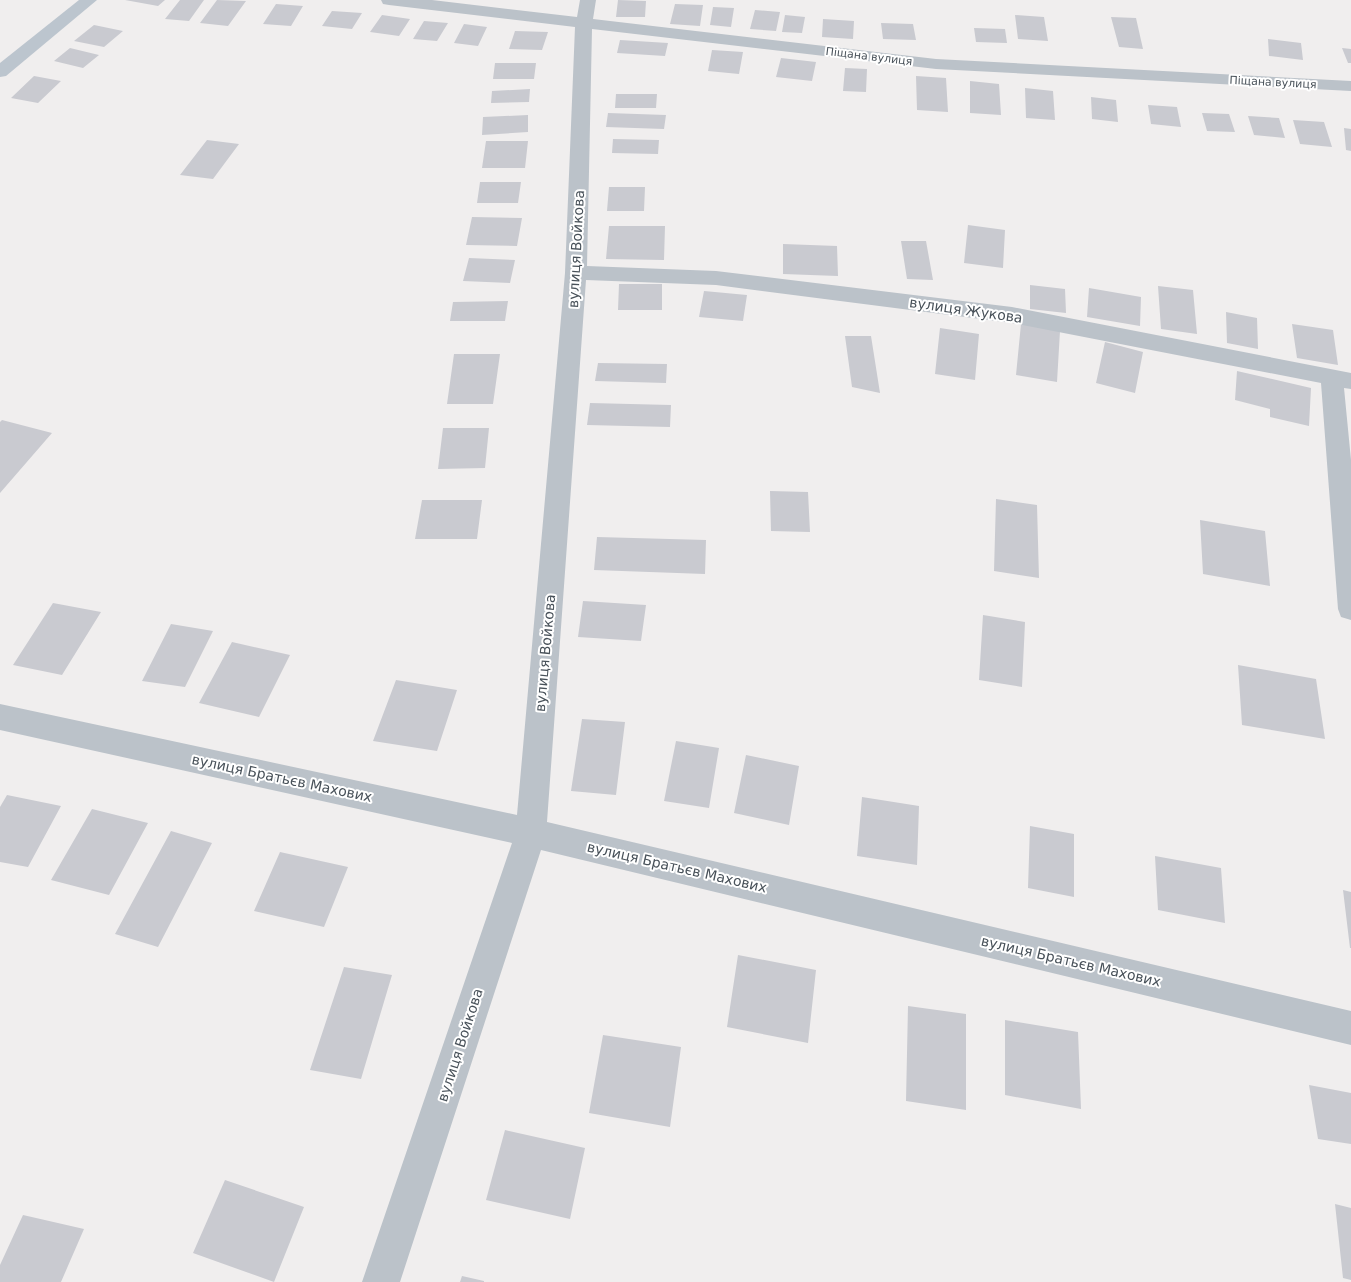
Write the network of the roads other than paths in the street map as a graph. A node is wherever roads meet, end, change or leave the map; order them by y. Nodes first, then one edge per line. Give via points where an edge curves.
1 (89, 0) edge
2 (389, 0) edge
3 (586, 11) edge
4 (0, 72) edge
5 (1351, 86) edge
6 (576, 273) junction
7 (1342, 380) edge
8 (1351, 609) edge
9 (0, 717) edge
10 (531, 833) junction
11 (1351, 1028) edge
12 (381, 1282) edge

1 - 4 street
2 - 3 street, Піщана вулиця
3 - 5 street, Піщана вулиця via 936,64
3 - 6 street, вулиця Войкова
6 - 7 street, вулиця Жукова via 716,278 1012,315
6 - 10 street, вулиця Войкова
7 - 8 street
9 - 10 street, вулиця Братьєв Махових
10 - 11 street, вулиця Братьєв Махових
10 - 12 street, вулиця Войкова

